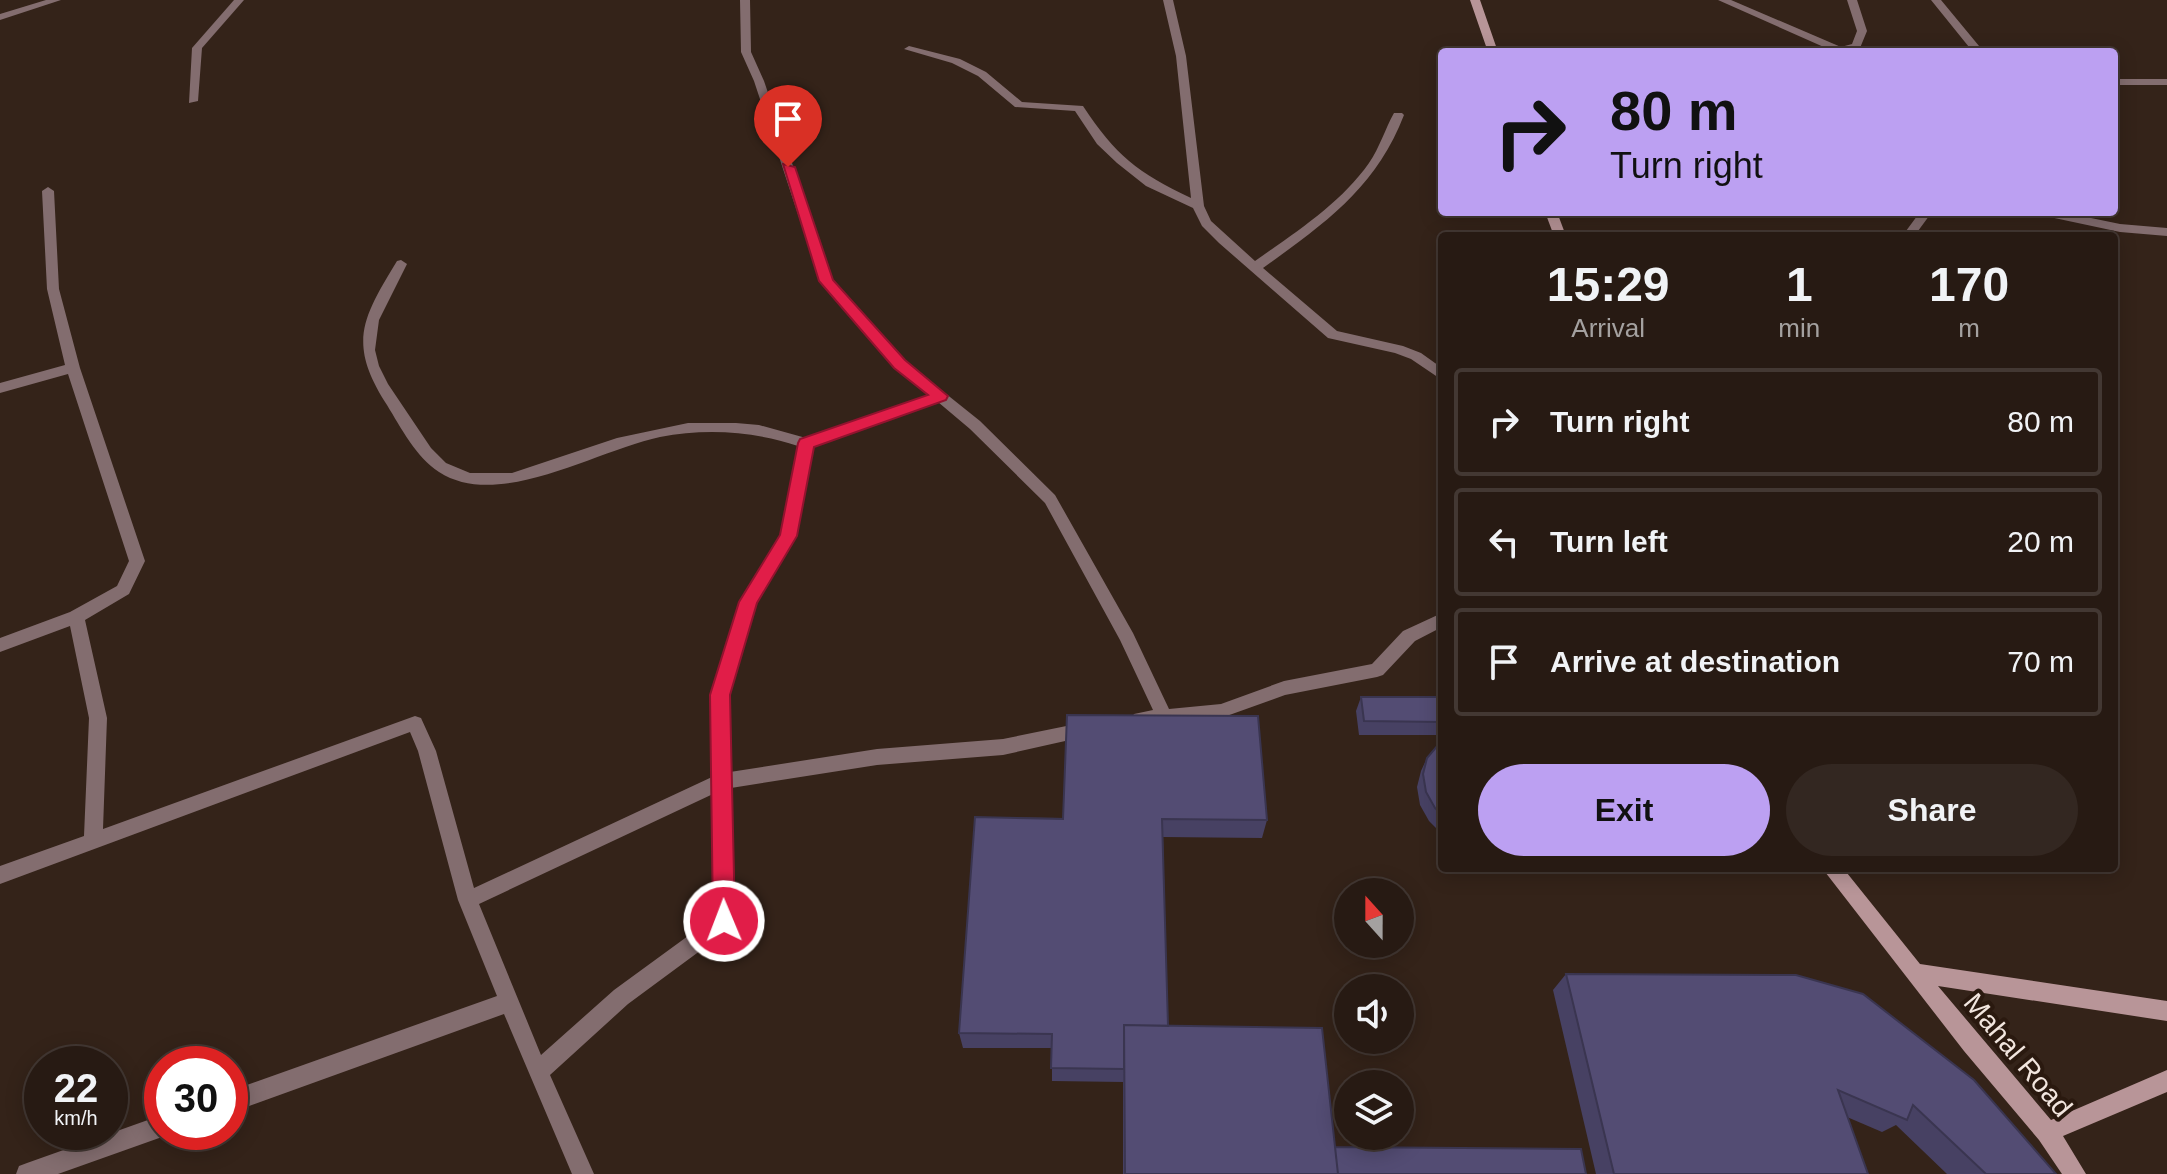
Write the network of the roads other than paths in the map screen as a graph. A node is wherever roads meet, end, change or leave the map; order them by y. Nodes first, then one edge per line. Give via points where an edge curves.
1 (56, 0) edge
2 (239, 0) edge
3 (745, 0) edge
4 (1168, 0) edge
5 (1475, 0) edge
6 (1723, 0) edge
7 (1852, 0) edge
8 (1936, 0) edge
9 (0, 17) edge
10 (1492, 48) edge
11 (1836, 48) edge
12 (1851, 48) edge
13 (1976, 48) edge
14 (909, 49) dead end
15 (2118, 82) edge
16 (2167, 82) edge
17 (193, 101) dead end
18 (1398, 115) dead end
19 (48, 191) dead end
20 (1198, 206) junction
21 (2064, 216) edge
22 (2167, 232) edge
23 (401, 264) dead end
24 (1255, 267) junction
25 (73, 368) junction
26 (1438, 372) edge
27 (0, 388) edge
28 (940, 396) junction
29 (806, 443) junction
30 (76, 617) junction
31 (1438, 622) edge
32 (0, 645) edge
33 (1163, 714) junction
34 (723, 781) junction
35 (93, 841) junction
36 (1834, 872) edge
37 (0, 875) edge
38 (468, 900) junction
39 (1915, 973) junction
40 (510, 1002) junction
41 (2167, 1011) edge
42 (538, 1072) junction
43 (2167, 1081) edge
44 (248, 1096) edge
45 (144, 1132) edge
46 (2047, 1132) junction
47 (27, 1174) edge
48 (583, 1174) edge
49 (2075, 1174) edge

1 - 9 street
2 - 17 street via 197,48
3 - 28 street via 746,52 826,281 900,364
4 - 20 street via 1181,56
5 - 10 main road
6 - 11 street
7 - 12 street via 1862,31
8 - 13 street
14 - 20 street via 982,74 1019,105 1079,108 1121,161 1150,183
15 - 16 street
18 - 24 street via 1391,139 1343,203
19 - 25 street via 53,289
20 - 24 street via 1206,223
21 - 22 street
23 - 29 street via 372,318 365,349 385,392 446,471 497,481 662,431 718,425 774,431
24 - 26 street via 1333,335 1398,349
25 - 27 street
25 - 30 street via 137,561 123,590
28 - 29 street
28 - 33 street via 1050,499
29 - 34 street via 788,536 748,602 720,695
30 - 32 street
30 - 35 street via 98,718
31 - 33 street via 1409,636 1377,670 1284,688 1221,711
33 - 34 street via 1003,747 877,757
34 - 38 street
34 - 42 street via 724,921 621,997
35 - 37 street
35 - 38 street via 415,723
36 - 39 main road, Mahal Road
38 - 40 street
39 - 41 main road
39 - 46 main road, Mahal Road
40 - 42 street
40 - 44 street
42 - 48 street
43 - 46 main road
45 - 47 street
46 - 49 main road, Mahal Road

